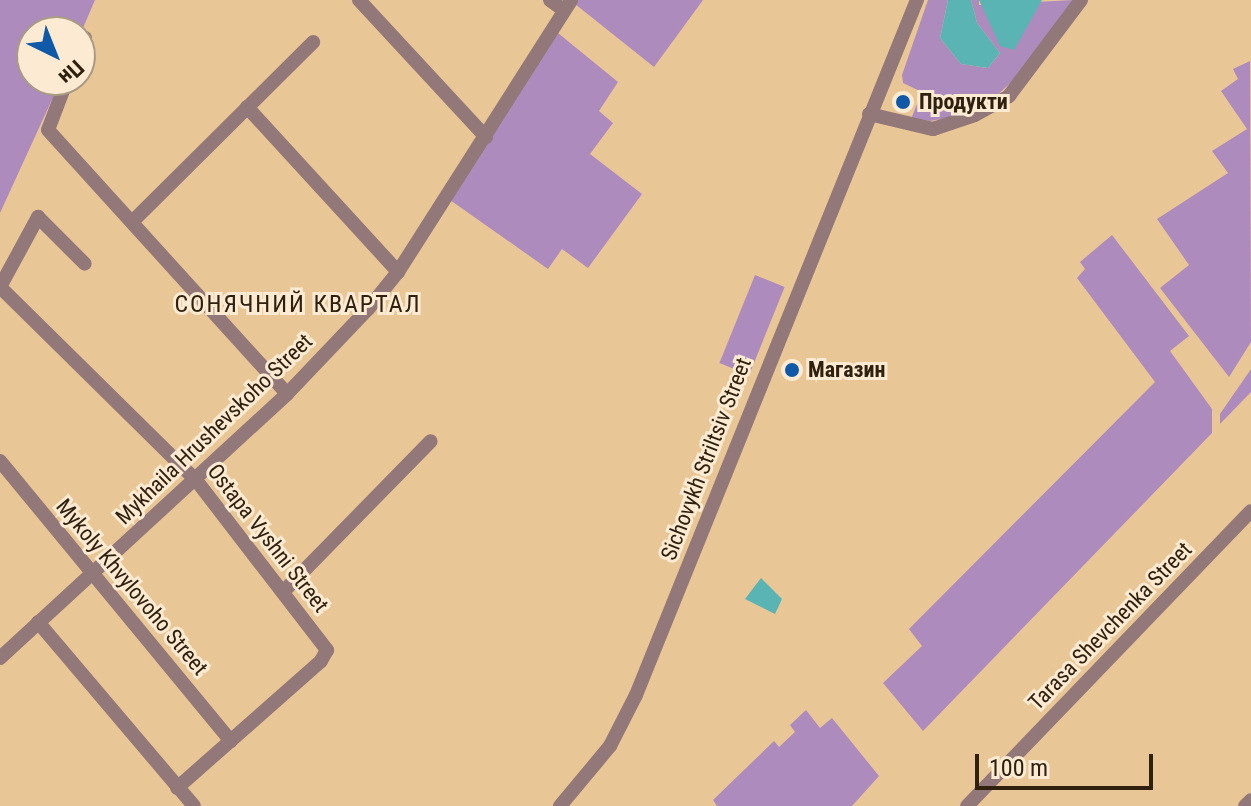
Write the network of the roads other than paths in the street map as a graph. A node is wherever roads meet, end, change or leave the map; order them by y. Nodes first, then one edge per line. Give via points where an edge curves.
1 (359, 0) edge
2 (550, 0) edge
3 (917, 0) edge
4 (1081, 0) edge
5 (567, 5) edge
6 (313, 42) dead end
7 (61, 96) edge
8 (247, 107) junction
9 (869, 114) junction
10 (486, 137) junction
11 (133, 221) junction
12 (85, 264) dead end
13 (398, 272) junction
14 (0, 287) edge
15 (287, 394) junction
16 (431, 441) dead end
17 (0, 461) edge
18 (196, 480) junction
19 (1251, 511) edge
20 (92, 573) junction
21 (283, 592) junction
22 (38, 622) junction
23 (0, 658) edge
24 (231, 741) junction
25 (177, 788) junction
26 (1251, 800) edge
27 (194, 806) edge
28 (560, 806) edge
29 (967, 806) edge
30 (1245, 806) edge

1 - 10 street
2 - 5 street, Mykhaila Hrushevskoho Street
3 - 9 street, Sichovykh Striltsiv Street
4 - 9 street via 1009,96 971,118 933,129
5 - 10 street, Mykhaila Hrushevskoho Street
6 - 8 street
7 - 11 street via 48,130
8 - 11 street
8 - 13 street
9 - 28 street, Sichovykh Striltsiv Street via 636,695 610,746
10 - 13 street, Mykhaila Hrushevskoho Street
11 - 15 street
12 - 14 street via 38,217
13 - 15 street, Mykhaila Hrushevskoho Street
14 - 18 street, Ostapa Vyshni Street
15 - 18 street, Mykhaila Hrushevskoho Street
16 - 21 street
17 - 20 street, Mykoly Khvylovoho Street
18 - 20 street, Mykhaila Hrushevskoho Street
18 - 21 street, Ostapa Vyshni Street
19 - 29 street, Tarasa Shevchenka Street
20 - 22 street, Mykhaila Hrushevskoho Street
20 - 24 street, Mykoly Khvylovoho Street
21 - 24 street, Ostapa Vyshni Street via 327,650
22 - 23 street, Mykhaila Hrushevskoho Street
22 - 25 street
24 - 25 street
25 - 27 street
26 - 30 street

